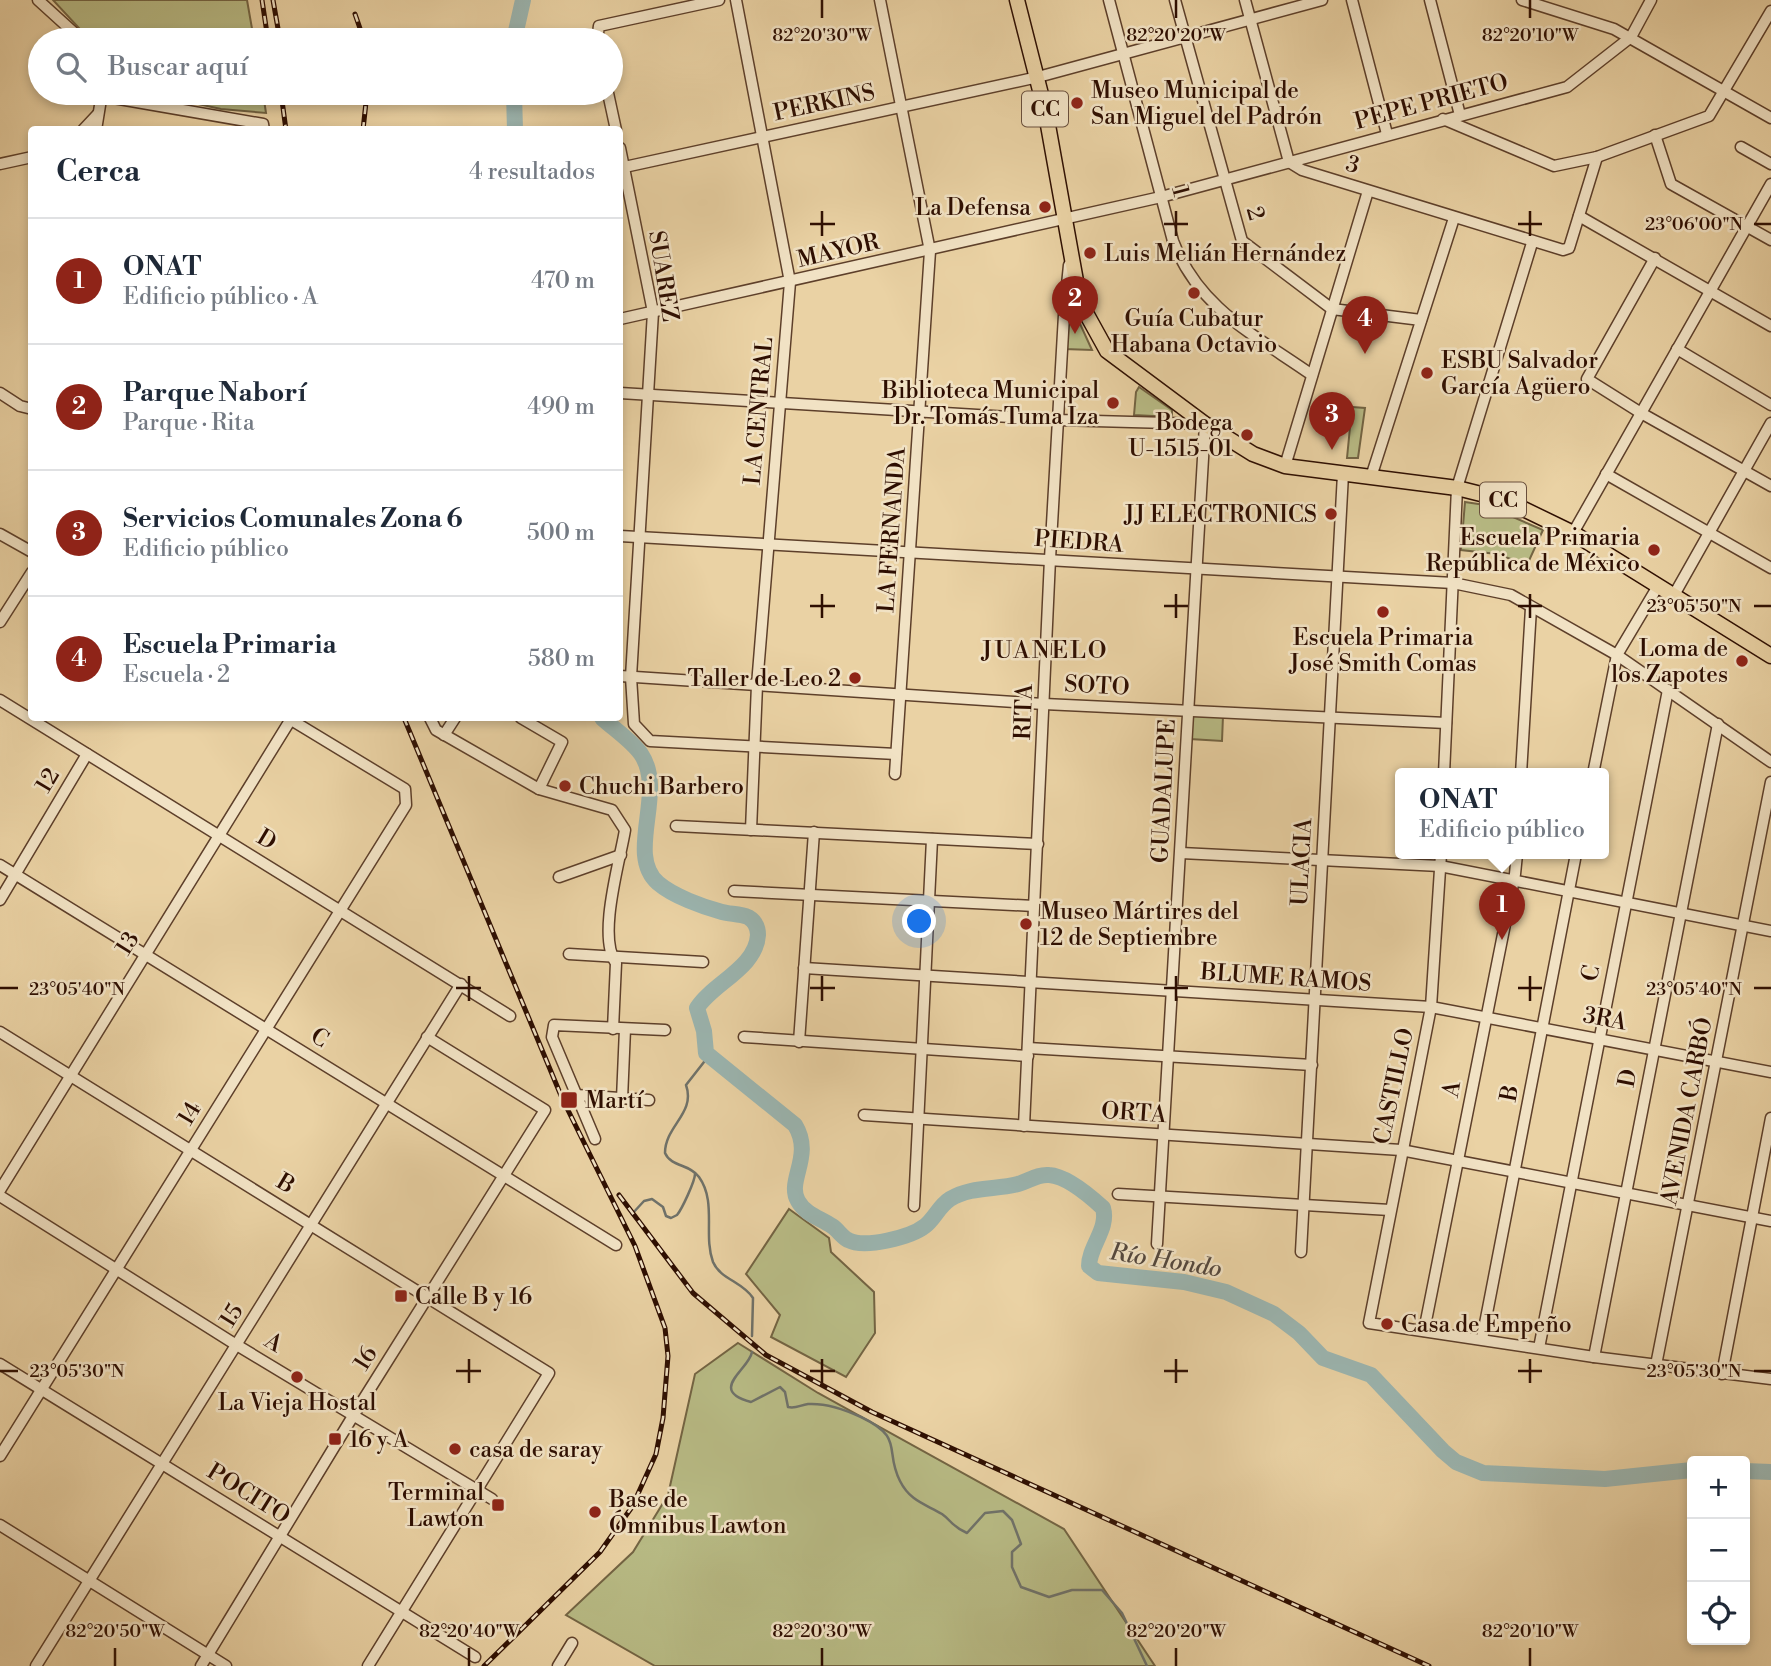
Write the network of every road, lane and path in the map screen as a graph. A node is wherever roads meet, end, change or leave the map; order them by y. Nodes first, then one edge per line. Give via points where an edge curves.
1 (38, 0) edge
2 (715, 0) edge
3 (736, 0) edge
4 (880, 0) edge
5 (1017, 0) edge
6 (1109, 0) edge
7 (1175, 0) edge
8 (1245, 0) edge
9 (1322, 0) edge
10 (1352, 0) edge
11 (1430, 0) edge
12 (1522, 0) edge
13 (1651, 0) edge
14 (683, 4) edge
15 (1554, 5) edge
16 (1771, 11) edge
17 (1251, 19) junction
18 (69, 28) edge
19 (598, 28) edge
20 (1185, 37) junction
21 (1631, 37) junction
22 (1124, 54) junction
23 (1038, 77) junction
24 (1725, 93) junction
25 (100, 105) edge
26 (156, 105) edge
27 (611, 105) edge
28 (900, 107) junction
29 (98, 114) junction
30 (1460, 115) junction
31 (1771, 118) edge
32 (1443, 119) junction
33 (87, 126) edge
34 (96, 126) edge
35 (259, 126) edge
36 (615, 126) edge
37 (1387, 134) junction
38 (1654, 135) junction
39 (762, 137) junction
40 (1741, 147) dead end
41 (1597, 157) junction
42 (28, 158) edge
43 (1289, 162) junction
44 (0, 164) edge
45 (1771, 164) edge
46 (623, 167) edge
47 (623, 176) edge
48 (1225, 179) junction
49 (1771, 184) edge
50 (1368, 191) junction
51 (1161, 197) junction
52 (1579, 216) junction
53 (1454, 218) junction
54 (1066, 220) junction
55 (1747, 227) junction
56 (1771, 240) edge
57 (1532, 243) junction
58 (930, 251) junction
59 (1070, 257) junction
60 (1655, 258) junction
61 (790, 282) junction
62 (1711, 290) junction
63 (1332, 309) junction
64 (653, 312) junction
65 (623, 318) edge
66 (1421, 320) junction
67 (1771, 326) edge
68 (1677, 349) junction
69 (1312, 375) junction
70 (0, 393) edge
71 (623, 393) edge
72 (649, 394) junction
73 (779, 404) junction
74 (1771, 405) edge
75 (28, 408) edge
76 (919, 411) junction
77 (1640, 414) junction
78 (1058, 420) junction
79 (1771, 423) edge
80 (1205, 425) junction
81 (1285, 466) junction
82 (1744, 471) junction
83 (1343, 474) junction
84 (1606, 474) junction
85 (1371, 477) junction
86 (1771, 486) edge
87 (1457, 488) junction
88 (1709, 532) junction
89 (1573, 533) junction
90 (0, 534) edge
91 (623, 536) edge
92 (638, 538) junction
93 (768, 544) junction
94 (28, 550) edge
95 (911, 552) junction
96 (1050, 559) junction
97 (1771, 568) edge
98 (1196, 569) junction
99 (28, 578) edge
100 (1338, 578) junction
101 (1453, 583) junction
102 (1658, 586) junction
103 (1674, 595) junction
104 (1531, 608) junction
105 (0, 622) edge
106 (1618, 655) junction
107 (1771, 656) edge
108 (625, 677) edge
109 (757, 685) junction
110 (1668, 690) junction
111 (901, 694) junction
112 (0, 700) edge
113 (1044, 704) junction
114 (1188, 711) junction
115 (28, 717) edge
116 (1329, 718) junction
117 (34, 721) edge
118 (288, 721) edge
119 (295, 721) edge
120 (432, 721) edge
121 (452, 721) edge
122 (526, 721) edge
123 (1446, 723) junction
124 (1718, 724) junction
125 (444, 735) junction
126 (755, 746) junction
127 (87, 754) junction
128 (896, 754) junction
129 (1771, 762) edge
130 (1444, 768) edge
131 (1521, 768) edge
132 (1594, 768) edge
133 (895, 774) dead end
134 (1771, 782) edge
135 (538, 789) junction
136 (676, 826) dead end
137 (751, 830) junction
138 (814, 832) junction
139 (220, 834) junction
140 (932, 839) junction
141 (1038, 844) junction
142 (1181, 853) junction
143 (621, 855) junction
144 (1321, 859) junction
145 (1441, 859) edge
146 (1516, 859) edge
147 (1575, 859) edge
148 (0, 865) edge
149 (1440, 866) junction
150 (15, 875) junction
151 (559, 877) dead end
152 (1514, 881) junction
153 (734, 891) dead end
154 (1568, 893) junction
155 (810, 895) junction
156 (0, 900) edge
157 (930, 901) junction
158 (1627, 904) junction
159 (1034, 906) junction
160 (340, 908) junction
161 (1682, 914) junction
162 (1742, 925) junction
163 (1771, 931) edge
164 (569, 954) dead end
165 (144, 955) junction
166 (610, 956) junction
167 (703, 962) dead end
168 (804, 968) junction
169 (926, 976) junction
170 (1031, 983) junction
171 (461, 985) junction
172 (1173, 990) junction
173 (1315, 1000) junction
174 (1431, 1007) junction
175 (510, 1016) dead end
176 (1485, 1017) junction
177 (265, 1027) junction
178 (1543, 1028) junction
179 (619, 1029) junction
180 (665, 1030) dead end
181 (0, 1032) edge
182 (427, 1037) junction
183 (744, 1037) dead end
184 (1598, 1038) junction
185 (799, 1042) junction
186 (1654, 1048) junction
187 (920, 1050) junction
188 (1028, 1052) junction
189 (1170, 1056) junction
190 (1717, 1061) junction
191 (1312, 1065) junction
192 (1771, 1072) edge
193 (71, 1075) junction
194 (576, 1095) junction
195 (622, 1099) junction
196 (649, 1100) dead end
197 (386, 1104) junction
198 (864, 1115) dead end
199 (1771, 1118) edge
200 (918, 1120) junction
201 (1024, 1126) junction
202 (1165, 1135) junction
203 (595, 1139) dead end
204 (1308, 1145) junction
205 (190, 1150) junction
206 (1401, 1150) junction
207 (1459, 1161) junction
208 (1516, 1172) junction
209 (506, 1177) junction
210 (1571, 1182) junction
211 (0, 1190) edge
212 (1626, 1193) junction
213 (1118, 1194) dead end
214 (0, 1196) edge
215 (1160, 1197) junction
216 (1304, 1205) junction
217 (1690, 1205) junction
218 (914, 1206) dead end
219 (1390, 1210) junction
220 (1752, 1217) junction
221 (1771, 1221) edge
222 (313, 1224) junction
223 (1157, 1244) dead end
224 (616, 1245) dead end
225 (1301, 1252) dead end
226 (116, 1268) junction
227 (427, 1298) junction
228 (1423, 1331) junction
229 (1482, 1339) junction
230 (237, 1345) junction
231 (1539, 1348) junction
232 (1594, 1357) junction
233 (0, 1364) edge
234 (1656, 1365) junction
235 (1722, 1374) junction
236 (1771, 1379) edge
237 (42, 1390) junction
238 (353, 1416) junction
239 (0, 1456) edge
240 (161, 1463) junction
241 (477, 1490) junction
242 (492, 1499) dead end
243 (0, 1525) edge
244 (280, 1537) junction
245 (90, 1578) junction
246 (402, 1611) junction
247 (572, 1643) dead end
248 (208, 1655) junction
249 (475, 1657) dead end
250 (36, 1666) edge
251 (201, 1666) edge
252 (226, 1666) edge
253 (368, 1666) edge
254 (558, 1666) edge

1 - 18 street
2 - 14 street
3 - 39 street, LA CENTRAL
4 - 28 street, LA FERNANDA
5 - 23 main road, CC
6 - 22 street, 1
7 - 20 street, 2
8 - 17 street
9 - 17 street, PERKINS
10 - 37 street
11 - 30 street
12 - 15 street
13 - 21 street
14 - 19 street
15 - 21 street
16 - 24 street
17 - 20 street, PERKINS
17 - 43 street
20 - 22 street, PERKINS
20 - 48 street, 2
21 - 24 street
21 - 30 street, PEPE PRIETO via 1567,87
22 - 23 street, PERKINS
22 - 51 street, 1
23 - 28 street, PERKINS
23 - 54 main road, CC
24 - 31 street
24 - 38 street via 1709,116
25 - 29 street
26 - 35 street
27 - 36 street
28 - 39 street, PERKINS
28 - 58 street, LA FERNANDA
29 - 33 street
29 - 34 street
30 - 32 street, PEPE PRIETO
32 - 37 street, PEPE PRIETO
32 - 41 street via 1554,166
37 - 43 street, PEPE PRIETO
38 - 41 street
38 - 55 street via 1671,184
39 - 46 street, PERKINS
39 - 61 street, LA CENTRAL
40 - 45 street
41 - 52 street
42 - 44 street
43 - 48 street, PEPE PRIETO
43 - 50 street, 3
47 - 64 street, SUAREZ
48 - 51 street, PEPE PRIETO
48 - 63 street, 2 via 1242,241
49 - 55 street
50 - 53 street, 3
50 - 63 street
51 - 54 street, PEPE PRIETO
51 - 69 street, 1 via 1184,269 1198,289 1216,307
52 - 57 street, 3 via 1566,250
52 - 60 street
53 - 57 street, 3
53 - 66 street
54 - 58 street, MAYOR
54 - 59 main road, CC
55 - 56 street
55 - 62 street
57 - 87 street
58 - 61 street, MAYOR
58 - 76 street, LA FERNANDA
59 - 78 street, RITA
59 - 80 main road, CC via 1086,313 1107,351
60 - 62 street
60 - 77 street via 1587,379
61 - 64 street, MAYOR
61 - 73 street, LA CENTRAL
62 - 67 street
62 - 68 street
63 - 66 street
63 - 69 street
64 - 65 street, MAYOR
64 - 72 street, SUAREZ
66 - 85 street
68 - 74 street
68 - 77 street
69 - 81 street
70 - 75 street
71 - 72 street
72 - 73 street
72 - 92 street, SUAREZ
73 - 76 street
73 - 93 street, LA CENTRAL
76 - 78 street
76 - 95 street, LA FERNANDA
77 - 82 street
77 - 84 street
78 - 80 street
78 - 96 street, RITA
79 - 82 street
80 - 81 main road, CC via 1253,454
80 - 98 street, GUADALUPE
81 - 83 main road, CC
82 - 86 street
82 - 88 street
83 - 85 main road, CC
83 - 100 street, ULACIA
84 - 88 street
84 - 89 street
85 - 87 main road, CC
87 - 89 main road, CC via 1505,500
87 - 101 street
88 - 97 street
88 - 103 street
89 - 102 main road, CC
90 - 94 street
91 - 92 street, PIEDRA
92 - 93 street, PIEDRA
92 - 108 street, SUAREZ
93 - 95 street, PIEDRA
93 - 109 street, LA CENTRAL
95 - 96 street, PIEDRA
95 - 111 street, LA FERNANDA
96 - 98 street, PIEDRA
96 - 113 street, RITA
98 - 100 street, PIEDRA
98 - 114 street, GUADALUPE
99 - 105 street
100 - 101 street, PIEDRA
100 - 116 street, ULACIA
101 - 104 street, PIEDRA via 1511,595
101 - 123 street
102 - 103 main road, CC
102 - 106 street
103 - 107 main road, CC
104 - 106 street, PIEDRA
104 - 131 street
106 - 110 street, PIEDRA
106 - 132 street
108 - 109 street, SOTO
108 - 126 street, SUAREZ via 634,724 650,741
109 - 111 street, SOTO
109 - 126 street, LA CENTRAL
110 - 124 street, PIEDRA
110 - 158 street, C
111 - 113 street, SOTO
111 - 128 street, LA FERNANDA
112 - 115 street, D
113 - 114 street, SOTO
113 - 141 street, RITA
114 - 116 street, SOTO
114 - 142 street, GUADALUPE
116 - 123 street, SOTO
116 - 144 street, ULACIA
117 - 127 street, D
118 - 139 street, 13
119 - 160 street, 14 via 405,789 406,804
120 - 125 street
121 - 125 street
122 - 135 street via 562,742
123 - 130 street
124 - 129 street, PIEDRA
124 - 161 street, D
125 - 135 street
126 - 128 street
126 - 137 street, LA CENTRAL
127 - 139 street, D
127 - 150 street, 12
128 - 133 street, LA FERNANDA
134 - 162 street, AVENIDA CARBÓ
135 - 143 street via 612,810 625,830
136 - 137 street
137 - 138 street
138 - 140 street
138 - 155 street
139 - 160 street, D
139 - 165 street, 13
140 - 141 street
140 - 157 street
141 - 159 street, RITA
142 - 144 street
142 - 172 street, GUADALUPE
143 - 151 street
143 - 166 street via 610,912
144 - 149 street
144 - 173 street, ULACIA
145 - 149 street, CASTILLO
146 - 152 street, A
147 - 154 street, B
148 - 150 street, C
149 - 152 street
149 - 174 street, CASTILLO
150 - 156 street, 12
150 - 165 street, C
152 - 154 street
152 - 176 street, A
153 - 155 street
154 - 158 street
154 - 178 street, B
155 - 157 street
155 - 168 street
157 - 159 street
157 - 169 street
158 - 161 street
158 - 184 street, C
159 - 170 street, RITA
160 - 171 street, D
160 - 177 street, 14
161 - 162 street
161 - 186 street, D
162 - 163 street
162 - 190 street, AVENIDA CARBÓ
164 - 166 street
165 - 177 street, C
165 - 193 street, 13
166 - 167 street
166 - 179 street via 616,963
168 - 169 street, BLUME RAMOS
168 - 185 street
169 - 170 street, BLUME RAMOS
169 - 187 street
170 - 172 street, BLUME RAMOS
170 - 188 street, RITA
171 - 175 street, D
171 - 182 street, 15
172 - 173 street, BLUME RAMOS
172 - 189 street, GUADALUPE
173 - 174 street, BLUME RAMOS
173 - 191 street, ULACIA
174 - 176 street, 3RA
174 - 206 street, CASTILLO
176 - 178 street, 3RA
176 - 207 street, A
177 - 197 street, C
177 - 205 street, 14
178 - 184 street, 3RA
178 - 208 street, B
179 - 180 street
179 - 194 street via 554,1025 552,1037
179 - 195 street
181 - 193 street, B
182 - 197 street, 15
182 - 209 street, 16 via 545,1110
183 - 185 street
184 - 186 street, 3RA
184 - 210 street, C
185 - 187 street
186 - 190 street, 3RA
186 - 212 street, D
187 - 188 street
187 - 200 street
188 - 189 street
188 - 201 street, RITA
189 - 191 street
189 - 202 street, GUADALUPE
190 - 192 street, 3RA
190 - 217 street, AVENIDA CARBÓ
191 - 204 street, ULACIA
193 - 205 street, B
193 - 211 street, 13
194 - 195 street
194 - 203 street
195 - 196 street
197 - 209 street, C
197 - 222 street, 15
198 - 200 street, ORTA
199 - 220 street
200 - 201 street, ORTA
200 - 218 street
201 - 202 street, ORTA
202 - 204 street, ORTA
202 - 215 street, GUADALUPE
204 - 206 street, ORTA
204 - 216 street, ULACIA
205 - 222 street, B
205 - 226 street, 14
206 - 207 street, ORTA
206 - 219 street, CASTILLO
207 - 208 street, ORTA
207 - 228 street, A
208 - 210 street, ORTA
208 - 229 street, B
209 - 224 street, C
209 - 227 street, 16
210 - 212 street, ORTA
210 - 231 street, C
212 - 217 street, ORTA
212 - 232 street, D
213 - 215 street
214 - 226 street, A
215 - 216 street
215 - 223 street, GUADALUPE
216 - 219 street
216 - 225 street, ULACIA
217 - 220 street, ORTA
217 - 234 street, AVENIDA CARBÓ
219 - 228 street, CASTILLO via 1369,1323
220 - 221 street, ORTA
220 - 235 street
222 - 227 street, B
222 - 230 street, 15
226 - 230 street, A
226 - 237 street, 14
227 - 238 street, 16
227 - 241 street, B via 549,1373
228 - 229 street
229 - 231 street
230 - 238 street, A
230 - 240 street, 15
231 - 232 street
232 - 234 street
233 - 237 street, POCITO
234 - 235 street
235 - 236 street
237 - 239 street, 14
237 - 240 street, POCITO
238 - 241 street, A
238 - 244 street, 16
240 - 244 street, POCITO
240 - 245 street, 15
241 - 242 street, A
241 - 246 street
243 - 245 street
244 - 246 street, POCITO
244 - 248 street, 16
245 - 248 street
245 - 250 street, 15
246 - 249 street, POCITO
246 - 253 street
247 - 254 street
248 - 251 street, 16
248 - 252 street

